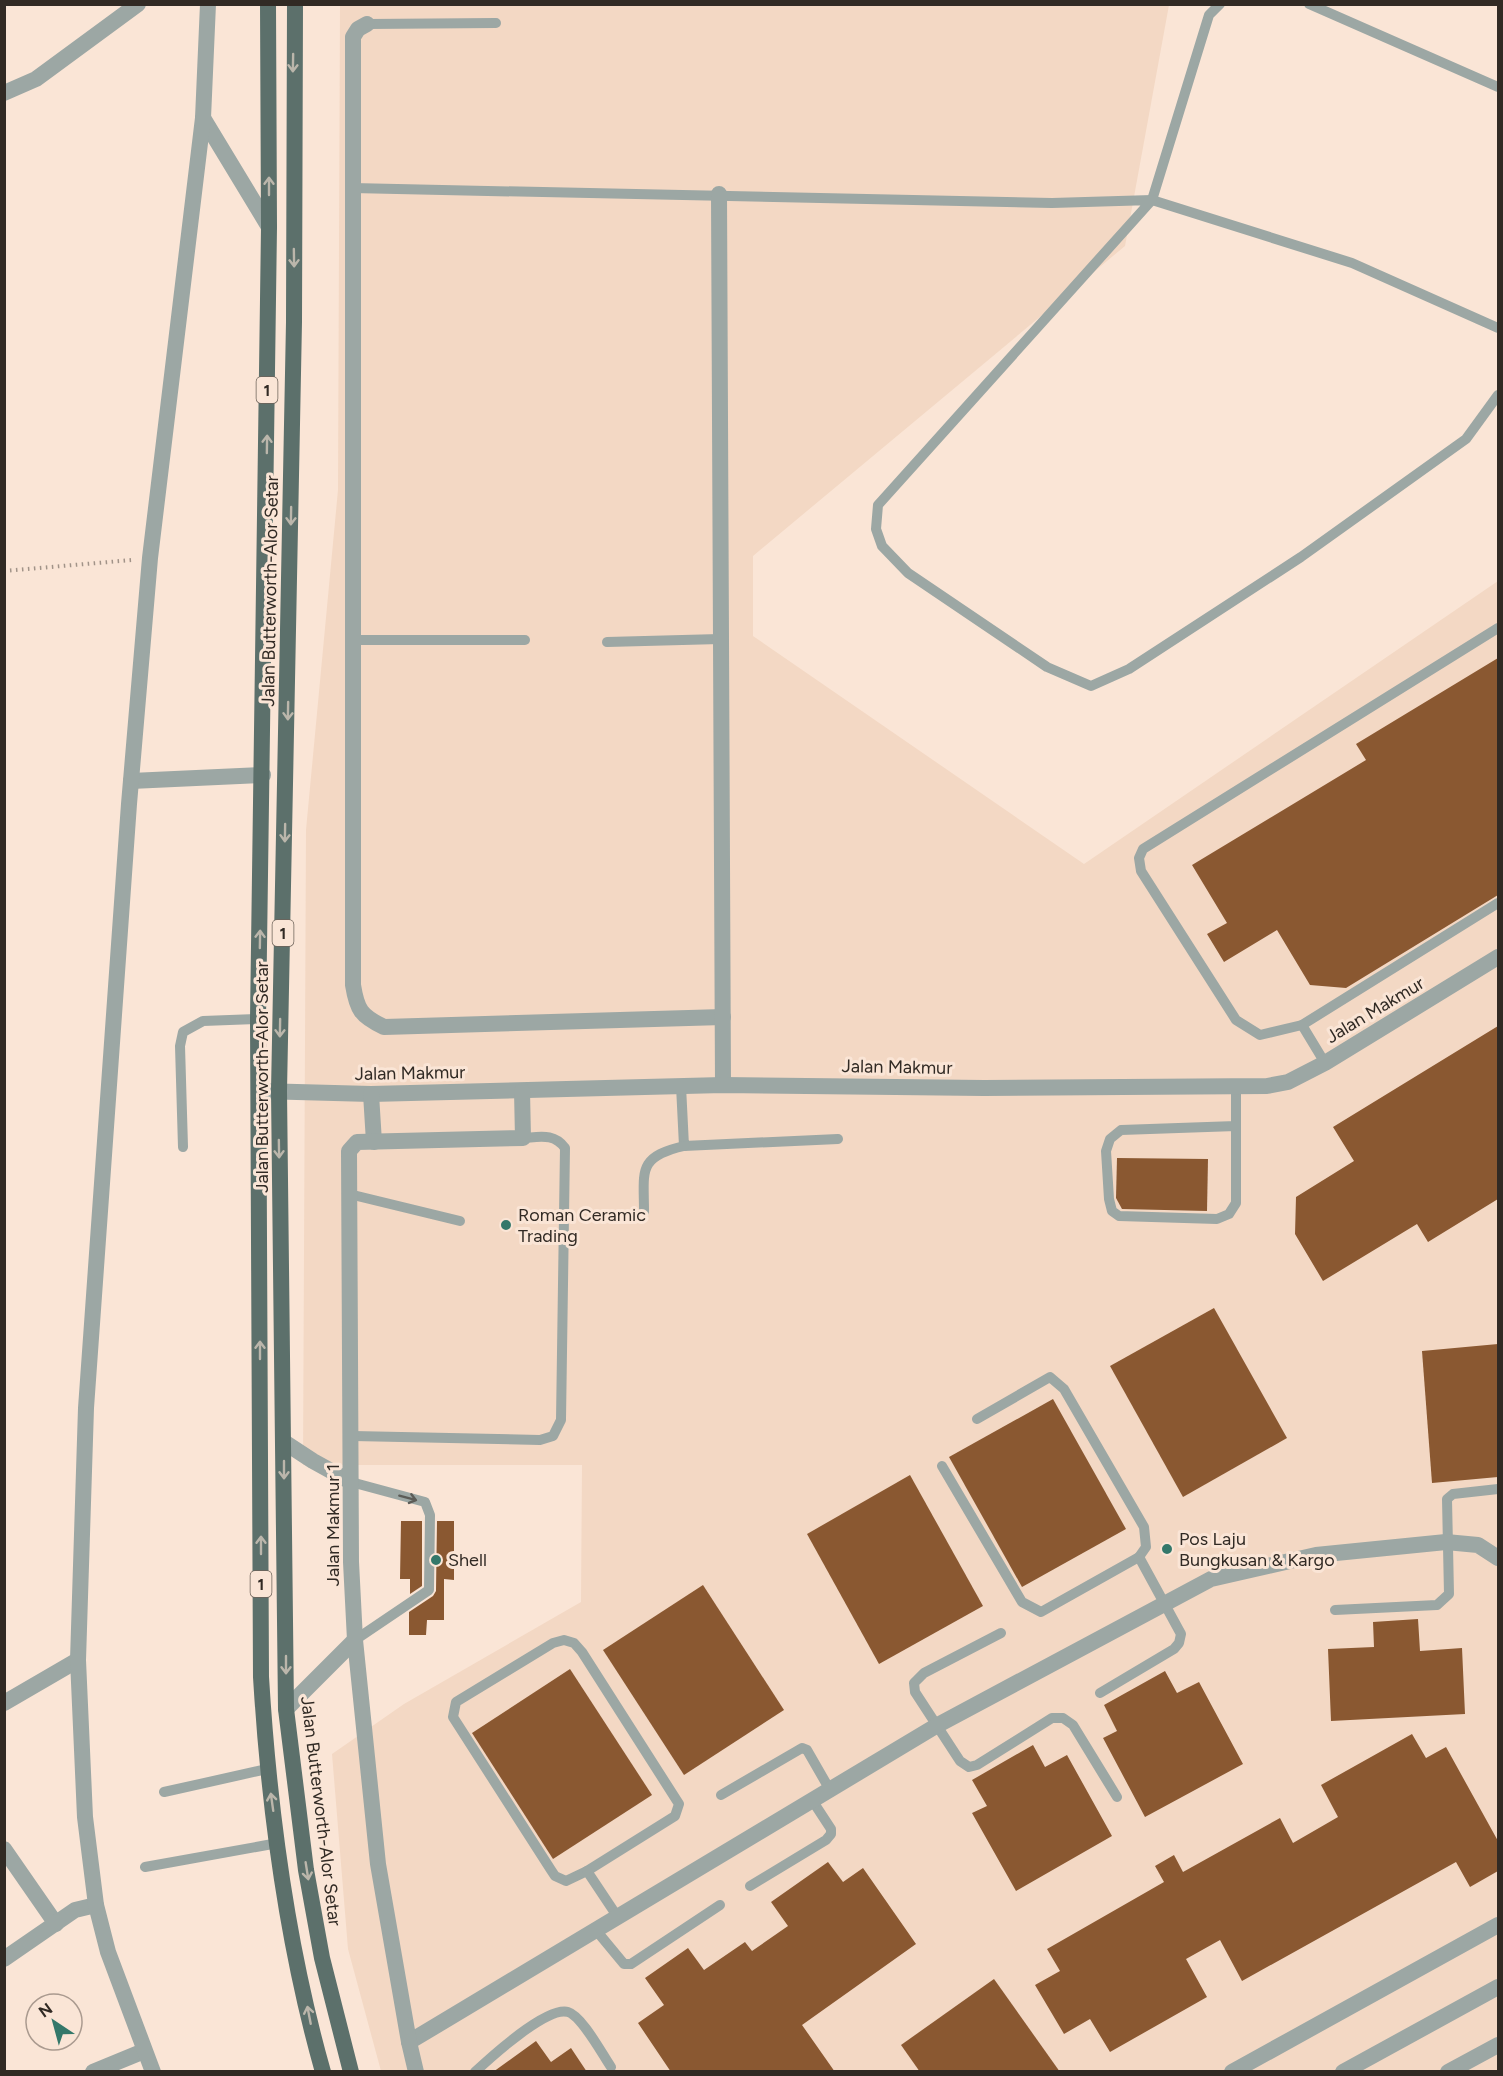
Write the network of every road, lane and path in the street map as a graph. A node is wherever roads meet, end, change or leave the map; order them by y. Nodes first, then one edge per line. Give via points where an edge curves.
1 (138, 4) edge
2 (208, 4) edge
3 (268, 4) edge
4 (295, 4) edge
5 (1220, 4) edge
6 (1309, 4) edge
7 (496, 23) dead end
8 (367, 24) joint
9 (1498, 87) edge
10 (4, 93) edge
11 (203, 117) junction
12 (352, 188) junction
13 (719, 194) junction
14 (1152, 200) junction
15 (269, 227) junction
16 (1498, 328) edge
17 (1498, 395) edge
18 (150, 558) junction
19 (4, 571) edge
20 (1498, 628) edge
21 (720, 639) junction
22 (353, 640) junction
23 (525, 640) dead end
24 (607, 642) dead end
25 (263, 775) junction
26 (131, 781) junction
27 (1498, 903) edge
28 (1498, 957) edge
29 (723, 1017) junction
30 (258, 1019) junction
31 (1302, 1025) junction
32 (1325, 1063) junction
33 (723, 1085) junction
34 (681, 1086) junction
35 (1236, 1087) junction
36 (260, 1091) junction
37 (279, 1091) junction
38 (522, 1091) junction
39 (371, 1094) junction
40 (1236, 1126) junction
41 (523, 1138) junction
42 (838, 1139) dead end
43 (374, 1142) junction
44 (684, 1146) junction
45 (183, 1147) dead end
46 (349, 1194) junction
47 (644, 1212) dead end
48 (460, 1221) dead end
49 (977, 1419) dead end
50 (352, 1436) junction
51 (284, 1442) junction
52 (942, 1466) dead end
53 (351, 1482) junction
54 (1498, 1489) edge
55 (1446, 1542) junction
56 (1139, 1557) junction
57 (1498, 1558) edge
58 (1164, 1602) junction
59 (1335, 1610) dead end
60 (1001, 1633) dead end
61 (355, 1640) junction
62 (78, 1660) junction
63 (1100, 1694) dead end
64 (4, 1703) edge
65 (286, 1709) junction
66 (936, 1726) junction
67 (267, 1769) junction
68 (830, 1790) junction
69 (164, 1792) dead end
70 (721, 1795) dead end
71 (1117, 1797) dead end
72 (812, 1800) junction
73 (278, 1843) junction
74 (4, 1849) edge
75 (145, 1867) dead end
76 (586, 1871) junction
77 (750, 1886) dead end
78 (96, 1905) junction
79 (720, 1905) dead end
80 (617, 1916) junction
81 (56, 1924) junction
82 (1498, 1925) edge
83 (595, 1929) junction
84 (4, 1959) edge
85 (1498, 1987) edge
86 (409, 2042) junction
87 (1498, 2044) edge
88 (144, 2051) junction
89 (317, 2051) junction
90 (611, 2067) dead end
91 (93, 2072) edge
92 (153, 2072) edge
93 (313, 2072) edge
94 (323, 2072) edge
95 (351, 2072) edge
96 (416, 2072) edge
97 (475, 2072) edge
98 (1232, 2072) edge
99 (1343, 2072) edge
100 (1448, 2072) edge

1 - 10 street via 36,79
2 - 11 street
15 -> 3 main road, Jalan Butterworth-Alor Setar / 1
4 -> 37 main road, Jalan Butterworth-Alor Setar / 1 via 294,334
5 - 14 lane via 1209,15
6 - 9 lane
7 - 8 lane
8 - 12 street via 353,37
11 - 15 street
11 - 18 street
12 - 13 lane
12 - 22 street
13 - 14 lane via 1052,203
13 - 21 street
14 - 16 lane via 1353,263
14 - 17 lane via 878,505 876,529 882,546 908,573 1047,667 1091,686 1129,669 1301,557 1467,439
25 -> 15 main road, Jalan Butterworth-Alor Setar / 1
18 - 19 path
18 - 26 street
20 - 31 lane via 1143,849 1138,858 1141,871 1236,1020 1260,1035
21 - 24 lane
21 - 29 street
22 - 23 lane
22 - 29 street via 352,985 356,1005 367,1019 384,1027
25 - 26 street
30 -> 25 main road, Jalan Butterworth-Alor Setar / 1
26 - 62 street via 86,1408
27 - 31 lane
28 - 32 street, Jalan Makmur
29 - 33 street
30 - 36 main road, Jalan Butterworth-Alor Setar / 1
30 - 45 lane via 203,1021 183,1032
31 - 32 lane
32 - 35 street, Jalan Makmur via 1288,1082
33 - 34 street, Jalan Makmur
33 - 35 street, Jalan Makmur
34 - 38 street, Jalan Makmur
34 - 44 lane
35 - 40 lane
36 - 37 street, Jalan Makmur
67 -> 36 main road, Jalan Butterworth-Alor Setar / 1 via 261,1677
37 - 39 street, Jalan Makmur
37 -> 51 main road, Jalan Butterworth-Alor Setar / 1
38 - 39 street, Jalan Makmur
38 - 41 street
39 - 43 street
40 - 40 lane via 1236,1203 1229,1214 1217,1219 1130,1217 1112,1211 1106,1151 1110,1139 1121,1130
41 - 43 street, Jalan Makmur 1
41 - 50 lane via 552,1136 565,1148 561,1420 553,1436 540,1440
42 - 44 lane
43 - 46 street, Jalan Makmur 1 via 357,1142 349,1151
44 - 47 lane via 662,1151 648,1163 643,1173
46 - 48 lane
46 - 50 street, Jalan Makmur 1
49 - 56 lane via 1050,1377 1056,1381 1144,1527 1146,1547
50 - 53 street, Jalan Makmur 1
51 - 53 street
51 -> 65 main road, Jalan Butterworth-Alor Setar / 1
52 - 56 lane via 1022,1602 1032,1609 1041,1612
53 - 61 street, Jalan Makmur 1
53 -> 61 lane via 425,1502 430,1515 429,1590
54 - 55 lane via 1453,1494 1448,1499
55 - 57 street via 1478,1545
55 - 58 street via 1316,1555 1254,1567 1211,1579
55 - 59 lane via 1449,1594 1437,1605
56 - 58 lane
58 - 63 lane via 1180,1634 1179,1643
58 - 66 street
60 - 66 lane via 924,1673 914,1683 915,1692
61 - 65 street
61 - 86 street, Jalan Makmur 1 via 378,1864
62 - 64 street
62 - 78 street via 85,1817
65 -> 95 main road, Jalan Butterworth-Alor Setar / 1 via 306,1870 322,1958
66 - 68 street
66 - 71 lane via 960,1761 969,1767 1052,1718 1063,1718 1073,1725
67 - 69 lane
73 -> 67 main road, Jalan Butterworth-Alor Setar / 1
68 - 70 lane via 807,1750 802,1748
68 - 72 street
72 - 77 lane via 831,1834
72 - 80 street
73 - 75 lane
89 -> 73 main road, Jalan Butterworth-Alor Setar / 1
74 - 81 street
76 - 76 lane via 675,1816 679,1804 582,1652 574,1643 564,1640 456,1702 453,1717 555,1876 566,1881
76 - 80 lane
78 - 81 street via 75,1910
78 - 88 street via 108,1952
79 - 83 lane via 631,1964 618,1960
80 - 83 street
81 - 84 street
82 - 98 street
83 - 86 street
85 - 99 street
86 - 96 street, Jalan Makmur 1
87 - 100 street
88 - 91 street
88 - 92 street
89 - 93 main road
89 - 94 main road, Jalan Butterworth-Alor Setar / 1
90 - 97 lane via 578,2018 568,2012 555,2012 511,2041

